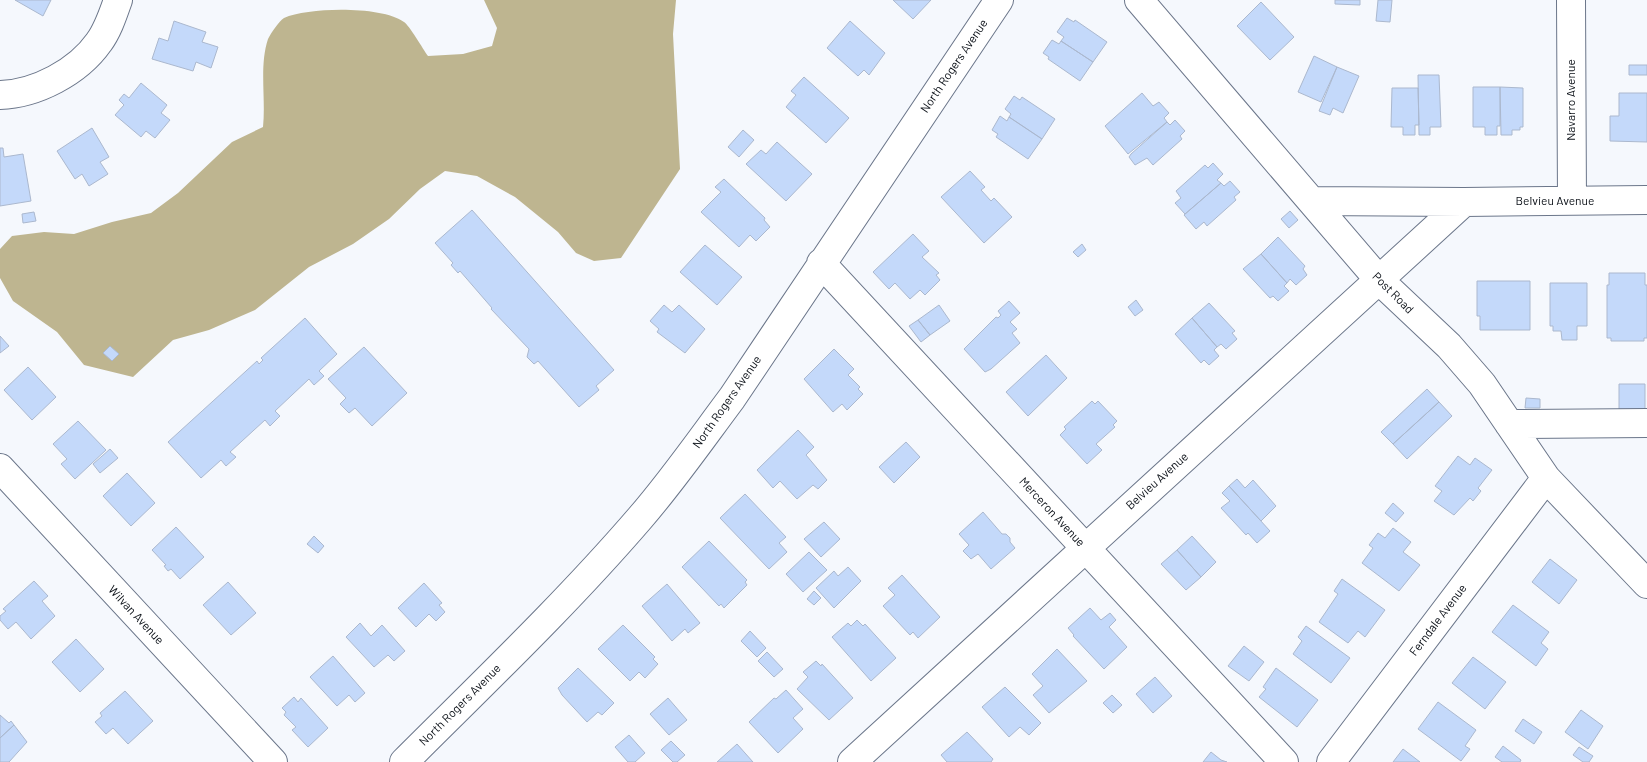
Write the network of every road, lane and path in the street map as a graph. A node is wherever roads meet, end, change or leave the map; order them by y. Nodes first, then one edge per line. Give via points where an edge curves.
1 (118, 0) edge
2 (999, 0) edge
3 (1142, 0) edge
4 (1571, 0) edge
5 (0, 95) edge
6 (1572, 200) junction
7 (1647, 200) edge
8 (1313, 201) junction
9 (1464, 202) junction
10 (821, 263) junction
11 (1378, 280) junction
12 (1647, 423) edge
13 (1509, 424) junction
14 (0, 468) edge
15 (1546, 478) junction
16 (1084, 547) junction
17 (1647, 584) edge
18 (273, 762) edge
19 (404, 762) edge
20 (852, 762) edge
21 (1284, 762) edge
22 (1331, 762) edge

1 - 5 street via 100,42 81,61 58,78 34,88
2 - 10 street, North Rogers Avenue
3 - 8 street, Post Road
4 - 6 street, Navarro Avenue
6 - 7 street, Belvieu Avenue
6 - 9 street, Belvieu Avenue
8 - 9 street, Belvieu Avenue
8 - 11 street, Post Road
9 - 11 street, Belvieu Avenue
10 - 16 street, Merceron Avenue
10 - 19 street, North Rogers Avenue via 732,398 641,517 591,573
11 - 13 street, Post Road via 1449,346 1482,384
11 - 16 street, Belvieu Avenue
12 - 13 street
13 - 15 street, Post Road
14 - 18 street, Wilvan Avenue
15 - 17 street, Post Road
15 - 22 street, Ferndale Avenue
16 - 20 street, Belvieu Avenue
16 - 21 street, Merceron Avenue

